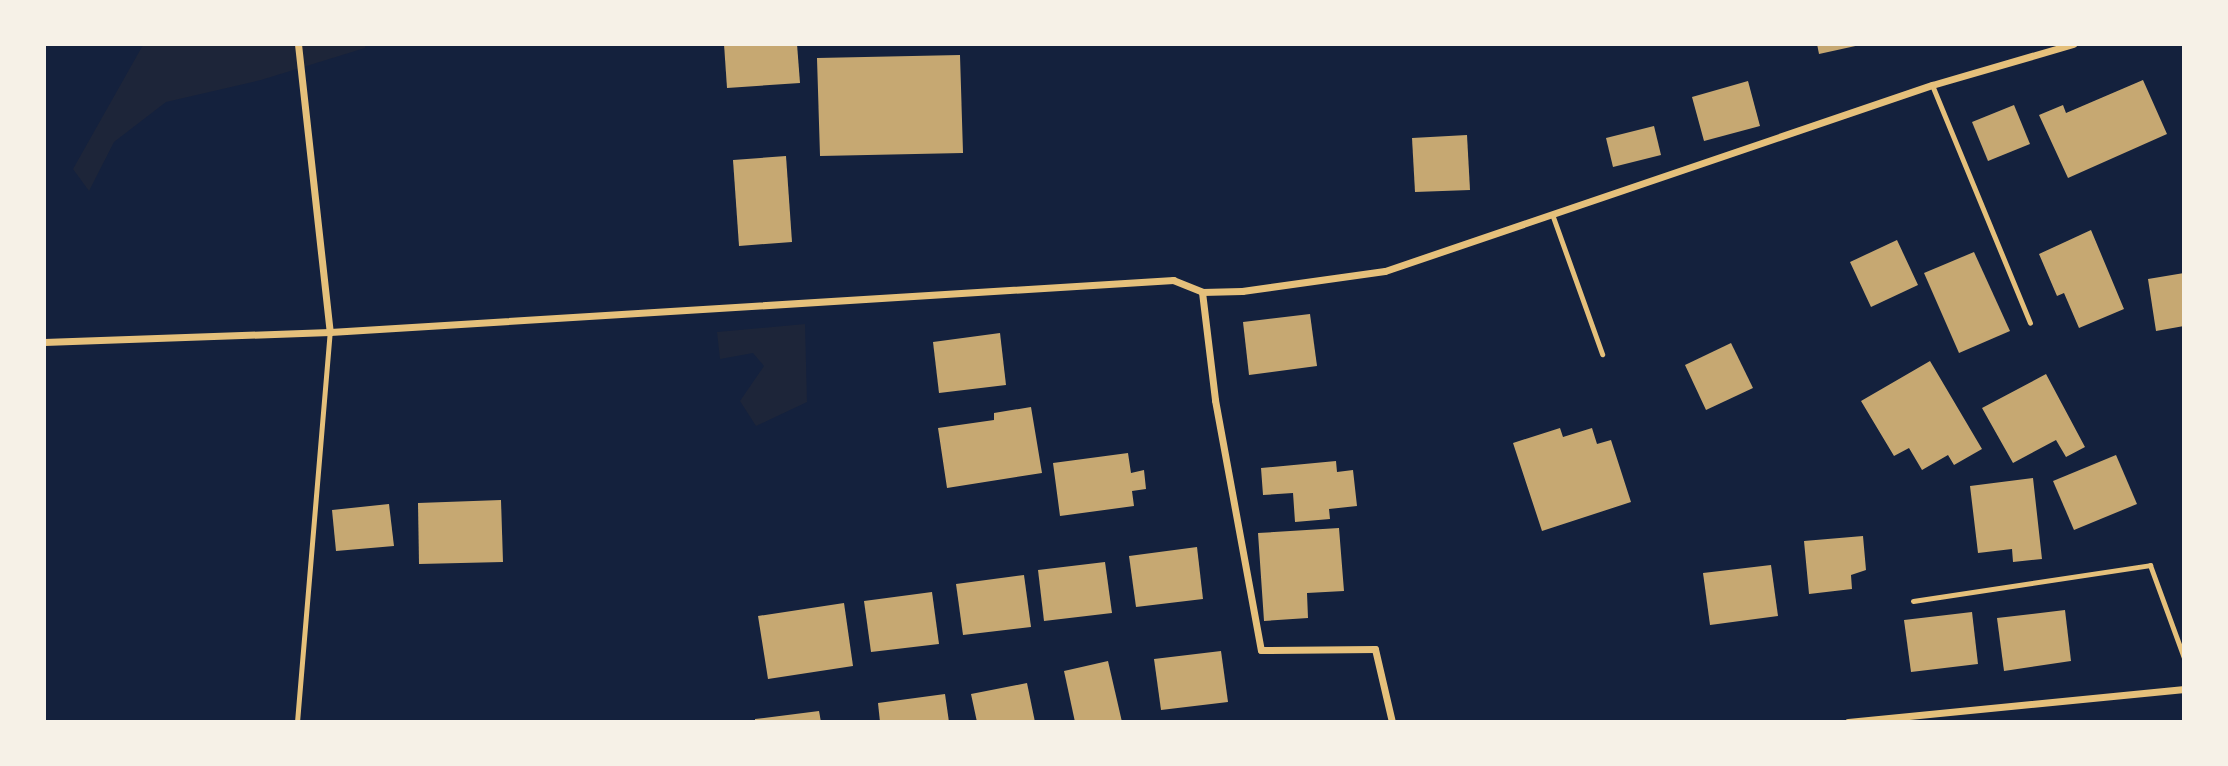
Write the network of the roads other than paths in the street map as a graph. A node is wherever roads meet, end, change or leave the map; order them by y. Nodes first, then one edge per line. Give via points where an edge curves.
1 (298, 44) edge
2 (2073, 44) edge
3 (1932, 85) junction
4 (1552, 214) junction
5 (1202, 292) junction
6 (2031, 323) dead end
7 (331, 332) junction
8 (44, 342) edge
9 (1602, 354) dead end
10 (1913, 601) dead end
11 (2184, 658) edge
12 (2184, 689) edge
13 (297, 722) edge
14 (1392, 722) edge
15 (1848, 722) edge

1 - 7 street
2 - 3 street
3 - 4 street
3 - 6 lane
4 - 5 street via 1385,271
4 - 9 lane
5 - 7 street via 1172,280
5 - 14 street via 1215,400 1261,650 1374,649
7 - 8 street
7 - 13 lane
10 - 11 lane via 2150,565
12 - 15 street

